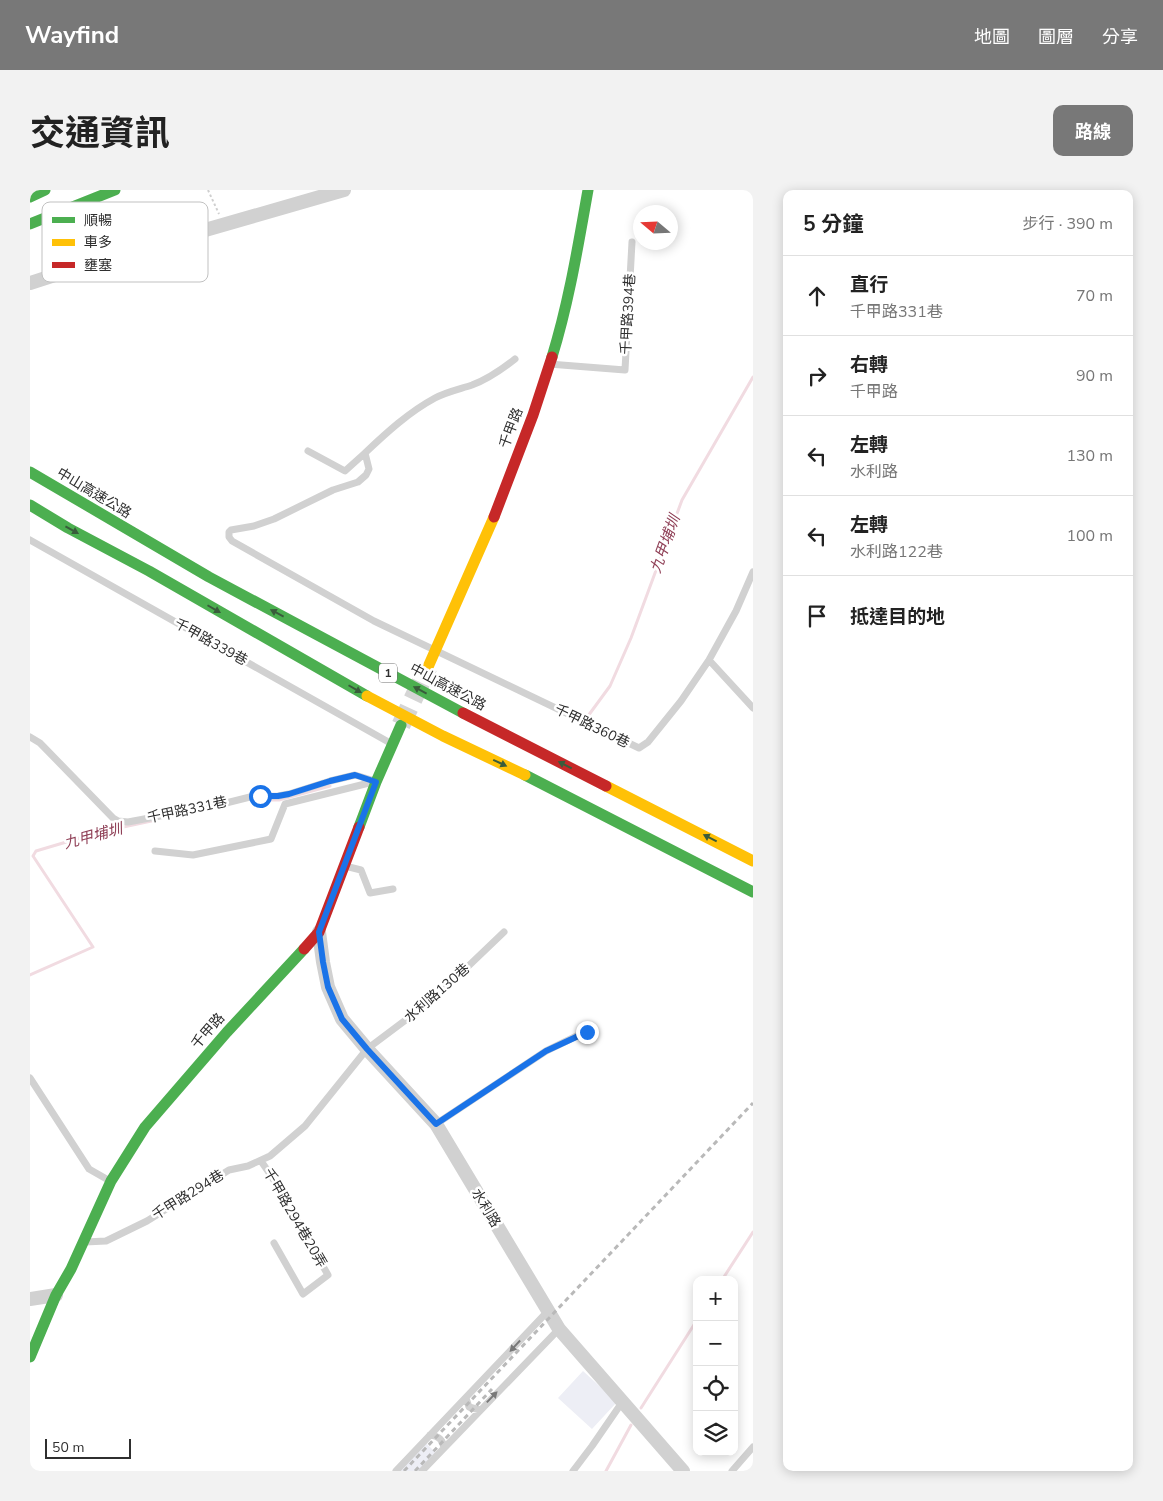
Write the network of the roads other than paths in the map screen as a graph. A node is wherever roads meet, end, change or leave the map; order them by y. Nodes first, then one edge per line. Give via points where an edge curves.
1 (45, 190) edge
2 (115, 190) edge
3 (344, 190) edge
4 (588, 190) edge
5 (74, 194) dead end
6 (30, 198) edge
7 (62, 202) edge
8 (85, 202) edge
9 (42, 216) edge
10 (42, 219) edge
11 (30, 224) edge
12 (208, 230) edge
13 (632, 242) dead end
14 (42, 279) edge
15 (30, 283) edge
16 (515, 359) dead end
17 (549, 364) junction
18 (308, 451) dead end
19 (365, 453) junction
20 (30, 472) edge
21 (30, 505) edge
22 (30, 540) edge
23 (753, 572) edge
24 (436, 650) junction
25 (709, 660) junction
26 (428, 667) tunnel mouth
27 (753, 708) edge
28 (401, 725) tunnel mouth
29 (30, 737) edge
30 (392, 744) junction
31 (376, 782) junction
32 (155, 850) dead end
33 (753, 861) edge
34 (344, 866) junction
35 (393, 889) dead end
36 (753, 892) edge
37 (319, 932) junction
38 (504, 932) dead end
39 (587, 1032) dead end
40 (367, 1049) junction
41 (30, 1078) edge
42 (436, 1124) junction
43 (261, 1161) junction
44 (111, 1181) junction
45 (82, 1242) junction
46 (274, 1243) dead end
47 (56, 1295) junction
48 (30, 1299) edge
49 (548, 1310) junction
50 (559, 1329) junction
51 (30, 1357) edge
52 (466, 1398) junction
53 (623, 1401) junction
54 (480, 1410) junction
55 (430, 1436) junction
56 (753, 1447) edge
57 (444, 1448) junction
58 (396, 1471) edge
59 (422, 1471) edge
60 (573, 1471) edge
61 (683, 1471) edge
62 (732, 1471) edge

1 - 6 main road
2 - 8 main road
3 - 12 street
4 - 17 main road, 千甲路 via 573,274
5 - 7 main road
9 - 11 main road
10 - 11 main road
13 - 17 lane, 千甲路394巷 via 625,370
14 - 15 street
16 - 19 lane via 486,379 436,398 416,410
17 - 24 main road, 千甲路 via 493,522
18 - 19 lane via 345,471
19 - 24 lane via 369,469 358,482 254,526 231,530 229,537 374,621
33 -> 20 main road, 中山高速公路 / 1 via 450,706 209,577
21 -> 36 main road, 1 via 376,701
22 - 30 lane, 千甲路339巷
23 - 25 lane, 千甲路360巷
24 - 25 lane, 千甲路360巷 via 639,748 648,742
24 - 26 main road, 千甲路
25 - 27 lane
28 - 30 main road, 千甲路
29 - 31 lane, 千甲路331巷 via 40,743 113,818 123,822 250,797 289,794 355,775
30 - 31 main road, 千甲路
31 - 32 lane via 285,804 271,839 193,854
31 - 34 main road, 千甲路
34 - 35 lane via 361,870 370,893
34 - 37 main road, 千甲路
37 - 40 street, 水利路 via 328,987 342,1019
37 - 44 main road, 千甲路 via 145,1127
38 - 40 lane, 水利路130巷 via 435,998
39 - 42 lane via 546,1051
40 - 42 street, 水利路
40 - 43 lane, 千甲路294巷 via 305,1126
41 - 44 lane via 89,1169
42 - 49 street, 水利路
43 - 45 lane, 千甲路294巷 via 229,1170 147,1221 106,1241
43 - 46 lane, 千甲路294巷20弄 via 328,1276 303,1294
44 - 45 main road, 千甲路
45 - 47 main road, 千甲路
47 - 48 street
47 - 51 main road, 千甲路
49 - 50 street, 水利路
49 -> 52 lane
50 - 53 street, 水利路
54 -> 50 lane
52 - 54 lane via 469,1407
52 - 55 lane
53 - 60 lane
53 - 61 street, 水利路
54 - 57 lane
55 - 57 lane via 440,1438
55 - 58 lane
56 - 62 lane
57 - 59 lane

